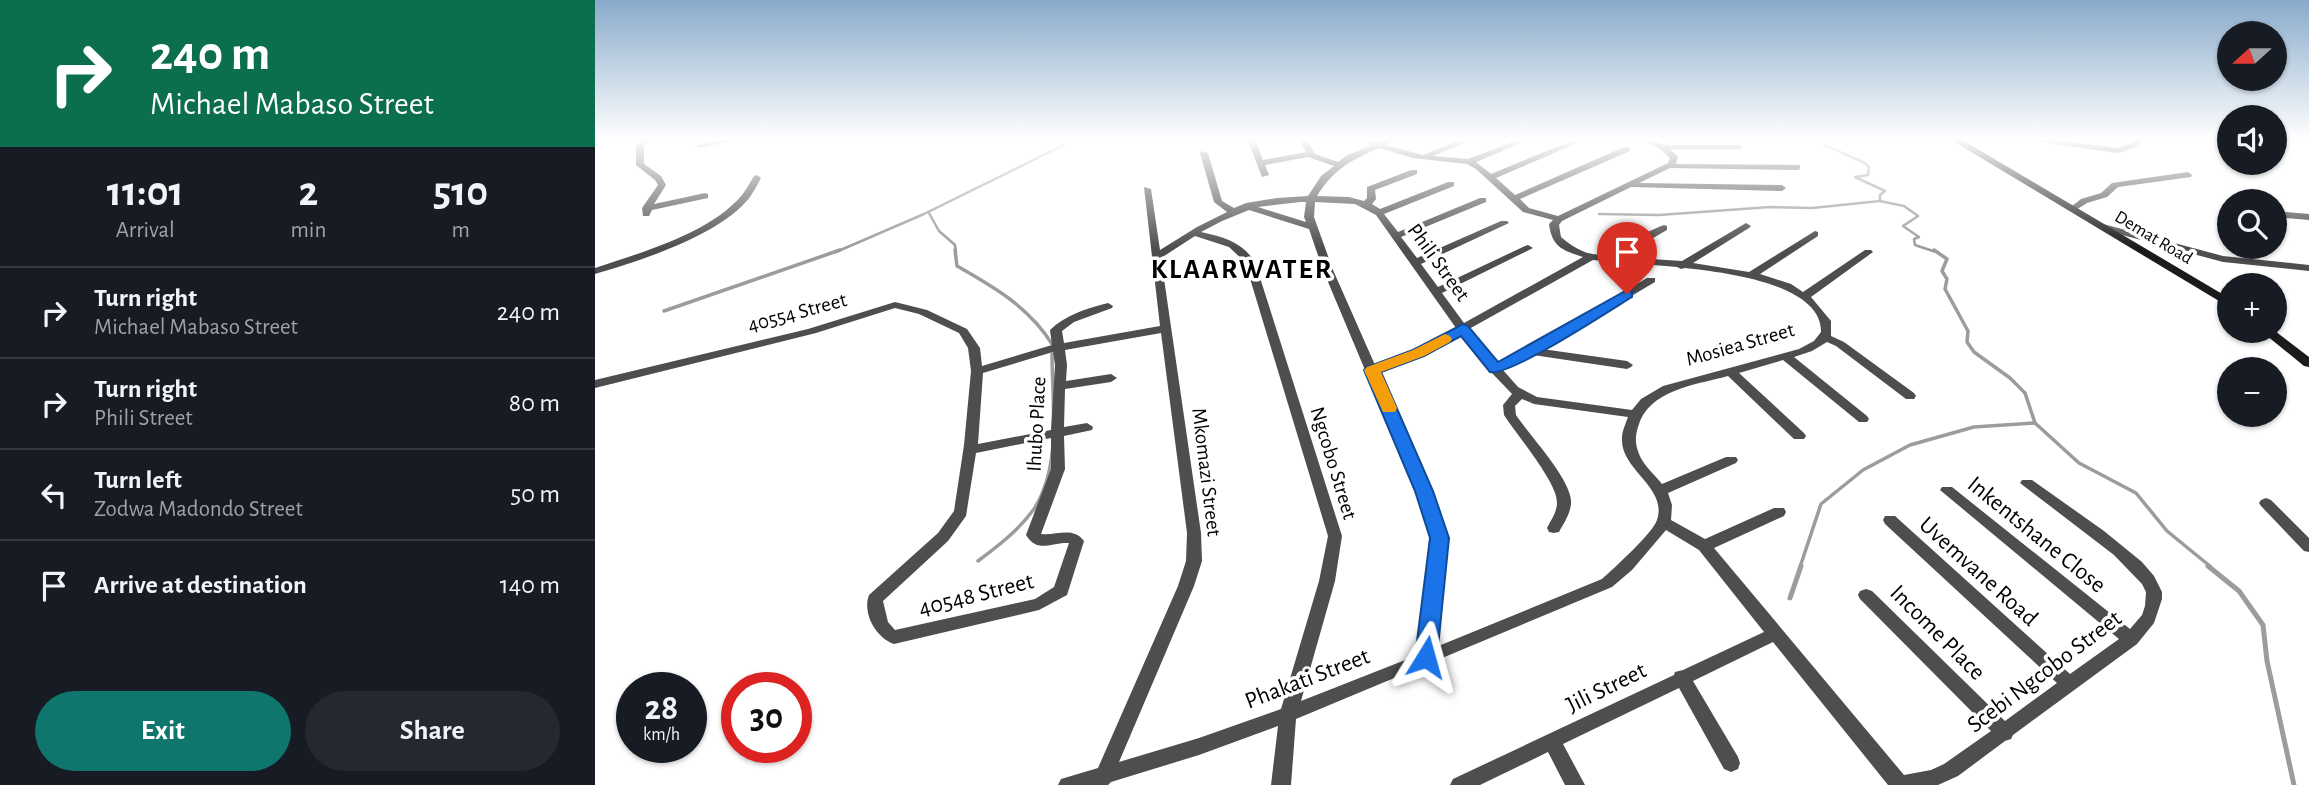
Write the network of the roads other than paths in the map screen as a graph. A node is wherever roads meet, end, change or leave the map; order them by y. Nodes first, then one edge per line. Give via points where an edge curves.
1 (653, 175) edge
2 (1210, 175) edge
3 (1328, 175) edge
4 (1408, 175) edge
5 (1487, 175) edge
6 (1496, 175) edge
7 (1569, 175) edge
8 (1653, 175) edge
9 (2014, 175) edge
10 (2188, 175) dead end
11 (1490, 177) junction
12 (758, 178) dead end
13 (1451, 184) dead end
14 (1631, 186) junction
15 (1782, 188) dead end
16 (1147, 189) dead end
17 (705, 196) dead end
18 (1311, 198) junction
19 (1513, 199) junction
20 (1483, 200) dead end
21 (1367, 203) junction
22 (1245, 206) junction
23 (2073, 209) junction
24 (1232, 211) junction
25 (1379, 213) junction
26 (2287, 215) edge
27 (2309, 218) edge
28 (1559, 219) junction
29 (1504, 223) dead end
30 (1746, 226) dead end
31 (2103, 227) junction
32 (1312, 228) junction
33 (1664, 228) dead end
34 (1193, 233) junction
35 (1815, 234) dead end
36 (1396, 236) junction
37 (1528, 248) dead end
38 (1868, 252) dead end
39 (1157, 256) junction
40 (1591, 257) junction
41 (1608, 259) junction
42 (1414, 263) junction
43 (1681, 266) junction
44 (2309, 268) edge
45 (595, 271) edge
46 (1753, 274) junction
47 (1651, 280) dead end
48 (1437, 291) junction
49 (1805, 296) junction
50 (2217, 296) edge
51 (1108, 306) dead end
52 (1165, 329) junction
53 (1463, 329) junction
54 (1825, 337) junction
55 (2283, 343) edge
56 (1060, 347) junction
57 (1531, 351) junction
58 (1786, 356) junction
59 (2309, 363) edge
60 (1627, 365) dead end
61 (1495, 369) junction
62 (1372, 370) junction
63 (977, 371) junction
64 (1730, 371) junction
65 (1111, 378) dead end
66 (595, 384) edge
67 (1059, 386) junction
68 (1519, 394) junction
69 (1910, 396) dead end
70 (1635, 414) junction
71 (1863, 419) dead end
72 (1087, 427) dead end
73 (1057, 433) junction
74 (1799, 436) dead end
75 (970, 450) junction
76 (1731, 460) dead end
77 (2027, 483) dead end
78 (1947, 490) dead end
79 (1660, 491) junction
80 (2266, 503) dead end
81 (1779, 512) dead end
82 (1890, 520) dead end
83 (1664, 522) junction
84 (1554, 528) dead end
85 (1077, 541) joint
86 (1704, 546) junction
87 (2309, 547) edge
88 (1866, 595) dead end
89 (874, 599) joint
90 (1775, 634) junction
91 (2131, 639) junction
92 (1426, 657) junction
93 (1681, 677) junction
94 (2069, 684) junction
95 (1288, 714) junction
96 (2004, 733) junction
97 (1552, 741) junction
98 (1731, 763) dead end
99 (1102, 780) edge
100 (1068, 785) edge
101 (1282, 785) edge
102 (1460, 785) edge
103 (1575, 785) edge
104 (1899, 785) edge

1 - 17 street via 662,185 646,211
2 - 24 street via 1218,202
3 - 18 street
4 - 21 street via 1370,190 1372,199
5 - 11 street
6 - 11 street
7 - 19 street
8 - 14 street
9 - 23 street, Demat Road
10 - 23 street via 2115,185
11 - 19 street
12 - 45 street via 731,210 713,223 639,257
13 - 25 street
14 - 15 street
14 - 28 street
16 - 39 street, Mkomazi Street
18 - 21 street
18 - 22 street
18 - 32 street
19 - 28 street via 1529,212
20 - 36 street
21 - 25 street, Phili Street
22 - 24 street
22 - 32 street
23 - 31 street, Demat Road
24 - 34 street
25 - 36 street, Phili Street
26 - 27 street
28 - 40 street, Mosiea Street via 1554,224 1556,238
29 - 42 street
30 - 43 street
31 - 44 street via 2223,259
31 - 50 street, Demat Road
32 - 62 street
33 - 41 street
34 - 39 street
34 - 95 street, Ngcobo Street via 1232,244 1250,262 1335,536 1327,581
35 - 46 street
36 - 42 street, Phili Street
37 - 48 street
38 - 49 street
39 - 52 street, Mkomazi Street
40 - 41 street, Mosiea Street
40 - 53 street
41 - 43 street, Mosiea Street
42 - 48 street, Phili Street
43 - 46 street, Mosiea Street
46 - 49 street, Mosiea Street
47 - 57 street
48 - 53 street, Phili Street
49 - 54 street, Mosiea Street via 1826,323
51 - 56 street via 1059,326
52 - 56 street
52 - 99 street, Mkomazi Street via 1186,468 1194,561
53 - 61 street, Phili Street
53 - 62 street via 1419,353
54 - 58 street, Mosiea Street
54 - 69 street
55 - 59 street
56 - 63 street
56 - 67 street, Ihubo Place
57 - 60 street
57 - 61 street
58 - 64 street, Mosiea Street
58 - 71 street
61 - 68 street, Phili Street
62 - 92 street via 1440,538
63 - 66 street, 40554 Street via 974,348 963,331 895,305 823,328
63 - 75 street
64 - 70 street, Mosiea Street via 1659,392
64 - 74 street
65 - 67 street
67 - 73 street, Ihubo Place
68 - 70 street
68 - 84 street via 1509,405 1510,415 1565,499
70 - 79 street via 1628,438 1633,458
72 - 73 street
73 - 75 street
73 - 85 street, Ihubo Place via 1058,469 1033,535 1039,541 1068,537
75 - 89 street via 963,503 955,523
76 - 79 street
77 - 91 street, Scebi Ngcobo Street via 2122,554 2151,582 2153,607
78 - 91 street, Inkentshane Close
79 - 83 street
80 - 87 street
81 - 86 street
82 - 94 street, Uvemvane Road
83 - 86 street
83 - 92 street, Phakati Street via 1608,583
85 - 89 street, 40548 Street via 1061,592 1039,604 894,637 881,628
86 - 90 street
88 - 96 street, Income Place
90 - 93 street, Jili Street
90 - 104 street
91 - 94 street, Scebi Ngcobo Street
92 - 95 street, Phakati Street
93 - 97 street, Jili Street
93 - 98 street
94 - 96 street, Scebi Ngcobo Street
95 - 99 street, Phakati Street
95 - 101 street, Ngcobo Street
96 - 104 street, Scebi Ngcobo Street via 1951,770
97 - 102 street, Jili Street
97 - 103 street
99 - 100 street, Phakati Street

